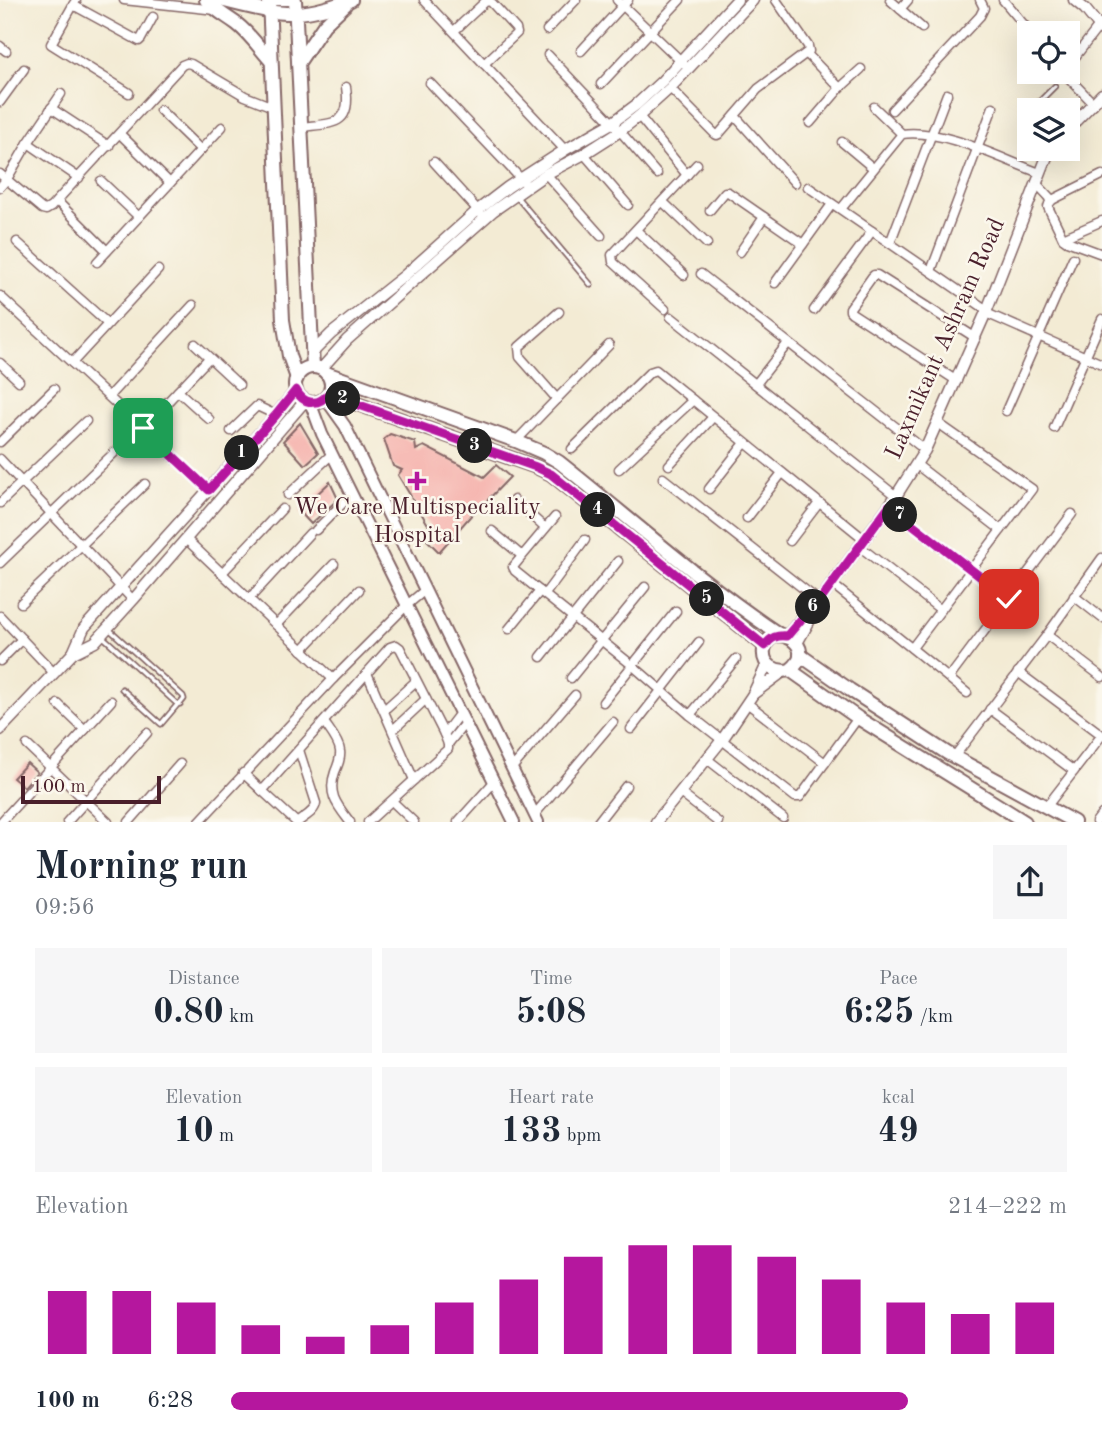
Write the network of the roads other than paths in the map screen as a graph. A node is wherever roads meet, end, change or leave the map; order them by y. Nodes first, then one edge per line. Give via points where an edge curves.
1 (124, 0) edge
2 (206, 0) edge
3 (351, 0) edge
4 (424, 0) edge
5 (576, 0) edge
6 (680, 0) edge
7 (737, 0) edge
8 (753, 0) edge
9 (776, 0) edge
10 (890, 0) edge
11 (908, 0) edge
12 (980, 0) edge
13 (1003, 0) edge
14 (1074, 0) edge
15 (1092, 0) edge
16 (622, 2) edge
17 (75, 3) edge
18 (268, 3) edge
19 (294, 4) edge
20 (218, 5) edge
21 (900, 9) junction
22 (1085, 9) junction
23 (153, 17) dead end
24 (1021, 21) edge
25 (922, 27) dead end
26 (1100, 28) edge
27 (547, 30) dead end
28 (454, 31) junction
29 (650, 32) junction
30 (581, 51) dead end
31 (1080, 52) edge
32 (807, 54) junction
33 (548, 55) dead end
34 (271, 61) junction
35 (299, 62) junction
36 (484, 64) junction
37 (684, 65) junction
38 (24, 69) dead end
39 (861, 69) dead end
40 (430, 83) dead end
41 (601, 84) dead end
42 (1075, 84) edge
43 (1055, 86) dead end
44 (346, 87) dead end
45 (670, 88) junction
46 (840, 88) junction
47 (129, 93) dead end
48 (61, 94) dead end
49 (947, 94) dead end
50 (1102, 94) edge
51 (1043, 98) edge
52 (0, 102) edge
53 (1094, 104) junction
54 (273, 107) junction
55 (874, 107) dead end
56 (993, 107) dead end
57 (51, 108) junction
58 (160, 110) dead end
59 (891, 110) dead end
60 (639, 116) junction
61 (734, 116) junction
62 (1080, 117) edge
63 (612, 123) junction
64 (810, 123) dead end
65 (222, 127) dead end
66 (302, 127) junction
67 (620, 131) junction
68 (120, 134) junction
69 (902, 134) junction
70 (932, 134) junction
71 (842, 142) dead end
72 (28, 144) junction
73 (109, 146) junction
74 (201, 149) junction
75 (978, 149) junction
76 (565, 150) junction
77 (584, 154) junction
78 (1045, 161) edge
79 (434, 162) dead end
80 (697, 164) dead end
81 (873, 168) junction
82 (546, 174) junction
83 (657, 174) dead end
84 (687, 175) junction
85 (1102, 175) edge
86 (3, 177) edge
87 (79, 178) junction
88 (1038, 178) junction
89 (101, 181) dead end
90 (524, 182) junction
91 (170, 183) junction
92 (795, 183) dead end
93 (0, 187) edge
94 (808, 187) dead end
95 (515, 195) junction
96 (1052, 200) junction
97 (57, 201) junction
98 (663, 201) junction
99 (628, 205) dead end
100 (836, 206) junction
101 (710, 210) dead end
102 (481, 214) junction
103 (139, 217) junction
104 (764, 217) junction
105 (1102, 221) edge
106 (636, 230) junction
107 (872, 231) junction
108 (601, 236) dead end
109 (1063, 238) junction
110 (17, 242) dead end
111 (890, 243) junction
112 (706, 244) dead end
113 (803, 244) junction
114 (107, 251) junction
115 (740, 252) dead end
116 (1102, 254) edge
117 (1073, 258) dead end
118 (97, 262) dead end
119 (158, 270) dead end
120 (931, 271) junction
121 (701, 274) dead end
122 (684, 275) dead end
123 (775, 282) dead end
124 (592, 285) dead end
125 (0, 296) edge
126 (193, 305) dead end
127 (814, 310) dead end
128 (986, 311) junction
129 (559, 312) dead end
130 (1102, 318) edge
131 (108, 324) junction
132 (1039, 336) junction
133 (976, 338) junction
134 (788, 343) junction
135 (195, 344) dead end
136 (610, 345) dead end
137 (313, 352) junction
138 (1085, 356) junction
139 (209, 358) junction
140 (0, 363) edge
141 (72, 363) junction
142 (1102, 364) edge
143 (320, 370) junction
144 (19, 381) dead end
145 (957, 381) junction
146 (296, 384) junction
147 (756, 384) junction
148 (239, 386) dead end
149 (54, 389) dead end
150 (178, 391) junction
151 (109, 396) junction
152 (327, 396) junction
153 (557, 399) junction
154 (692, 400) junction
155 (307, 402) junction
156 (1006, 411) dead end
157 (276, 415) junction
158 (713, 417) junction
159 (209, 419) dead end
160 (86, 421) dead end
161 (938, 423) junction
162 (143, 428) junction
163 (1054, 428) dead end
164 (231, 431) dead end
165 (516, 441) junction
166 (0, 442) edge
167 (745, 443) junction
168 (572, 449) dead end
169 (925, 450) junction
170 (115, 452) dead end
171 (332, 454) junction
172 (0, 459) edge
173 (669, 465) dead end
174 (917, 465) junction
175 (619, 469) dead end
176 (782, 473) junction
177 (663, 478) dead end
178 (22, 482) junction
179 (145, 484) dead end
180 (709, 489) dead end
181 (209, 490) junction
182 (352, 494) junction
183 (288, 495) dead end
184 (897, 496) junction
185 (514, 500) dead end
186 (0, 503) edge
187 (819, 503) junction
188 (889, 506) junction
189 (282, 509) dead end
190 (52, 514) junction
191 (1072, 514) dead end
192 (555, 517) dead end
193 (747, 517) dead end
194 (545, 528) junction
195 (1001, 530) junction
196 (492, 531) dead end
197 (186, 539) junction
198 (585, 540) dead end
199 (790, 541) dead end
200 (862, 543) junction
201 (81, 545) junction
202 (522, 556) junction
203 (1102, 558) edge
204 (618, 561) dead end
205 (0, 564) edge
206 (334, 564) dead end
207 (971, 570) junction
208 (222, 573) junction
209 (832, 584) junction
210 (121, 587) junction
211 (645, 587) dead end
212 (359, 590) dead end
213 (425, 590) junction
214 (542, 593) junction
215 (1074, 596) junction
216 (249, 599) junction
217 (1009, 599) junction
218 (133, 600) junction
219 (21, 603) dead end
220 (817, 603) junction
221 (407, 605) junction
222 (941, 610) junction
223 (676, 611) dead end
224 (0, 616) edge
225 (572, 616) junction
226 (1102, 618) edge
227 (276, 625) junction
228 (509, 629) dead end
229 (105, 632) junction
230 (1047, 635) junction
231 (22, 639) junction
232 (602, 640) junction
233 (699, 642) dead end
234 (791, 642) junction
235 (765, 646) junction
236 (912, 648) junction
237 (302, 650) junction
238 (73, 653) junction
239 (541, 657) dead end
240 (736, 659) dead end
241 (0, 661) edge
242 (767, 664) junction
243 (632, 665) junction
244 (787, 670) junction
245 (1018, 672) junction
246 (54, 673) junction
247 (367, 673) junction
248 (1102, 677) edge
249 (571, 678) dead end
250 (949, 678) junction
251 (333, 679) junction
252 (416, 681) junction
253 (122, 689) dead end
254 (662, 691) junction
255 (967, 693) dead end
256 (753, 694) junction
257 (575, 695) dead end
258 (426, 699) junction
259 (111, 702) dead end
260 (603, 702) dead end
261 (747, 703) junction
262 (58, 704) dead end
263 (178, 704) junction
264 (990, 709) junction
265 (384, 710) junction
266 (690, 715) junction
267 (463, 718) junction
268 (858, 718) junction
269 (324, 722) junction
270 (613, 722) dead end
271 (2, 725) edge
272 (631, 729) dead end
273 (85, 730) junction
274 (393, 730) junction
275 (147, 733) dead end
276 (443, 734) junction
277 (722, 740) junction
278 (448, 744) junction
279 (27, 746) dead end
280 (299, 750) junction
281 (954, 757) junction
282 (707, 759) junction
283 (825, 763) junction
284 (180, 764) dead end
285 (51, 768) junction
286 (512, 768) junction
287 (1074, 771) junction
288 (243, 773) junction
289 (414, 780) junction
290 (494, 782) junction
291 (626, 786) dead end
292 (262, 791) junction
293 (680, 793) junction
294 (86, 800) junction
295 (395, 804) dead end
296 (1047, 806) junction
297 (1102, 814) edge
298 (536, 818) edge
299 (783, 818) dead end
300 (1, 821) edge
301 (67, 821) edge
302 (108, 821) edge
303 (129, 821) edge
304 (198, 821) edge
305 (297, 821) edge
306 (349, 821) edge
307 (368, 821) edge
308 (414, 821) edge
309 (458, 821) edge
310 (514, 821) edge
311 (598, 821) edge
312 (656, 821) edge
313 (718, 821) edge
314 (1024, 821) edge
315 (1074, 821) edge
316 (1096, 821) edge

1 - 20 street
2 - 20 main road
3 - 19 main road via 331,7
3 - 35 main road via 324,25
4 - 28 street
5 - 27 street
6 - 29 street
7 - 37 street
8 - 37 street
9 - 32 street via 808,46
10 - 21 street
11 - 21 street
12 - 59 street via 984,8 980,16
13 - 24 street
14 - 22 street
15 - 22 street
16 - 29 street
16 - 30 street
17 - 23 street via 139,41
17 - 47 street via 51,44
18 - 19 main road
18 - 20 main road
18 - 34 main road
19 - 35 main road
20 - 34 main road
21 - 25 street
22 - 26 street
26 - 31 street
28 - 36 street
28 - 36 street via 489,1 516,29
29 - 37 street
29 - 41 street
32 - 46 street
32 - 61 street via 761,86
33 - 63 street
34 - 54 main road
35 - 66 main road
36 - 76 street
37 - 45 street
37 - 63 street
38 - 52 street
39 - 46 street
40 - 90 street
42 - 53 street
43 - 51 lane
44 - 66 street via 349,102 338,121
45 - 60 street
45 - 61 street via 717,135
46 - 64 street
48 - 57 street
49 - 70 street
50 - 53 street
53 - 62 street
54 - 68 street via 187,63
54 - 146 main road via 284,320
55 - 69 street
56 - 75 street
57 - 72 street
57 - 73 street
58 - 74 street
60 - 67 street
60 - 84 street
61 - 92 street
63 - 67 street
63 - 76 street
65 - 74 street
66 - 137 main road
67 - 77 street
67 - 83 street
68 - 73 street
68 - 91 street
69 - 70 street
69 - 81 street
70 - 75 street
70 - 111 street
71 - 81 street
72 - 86 street
72 - 87 street
73 - 87 street
74 - 91 street
75 - 88 street
75 - 120 street
76 - 90 street
77 - 82 street
77 - 99 street
78 - 88 street, Laxmikant Ashram Road
79 - 102 street
80 - 84 street
81 - 100 street
82 - 90 street
82 - 108 street
84 - 98 street
85 - 96 street
86 - 93 street
86 - 97 street via 42,209
87 - 97 street
88 - 96 street
88 - 128 street, Laxmikant Ashram Road
89 - 103 street
90 - 95 street
90 - 102 street
91 - 103 street
94 - 100 street
95 - 102 street
95 - 124 lane
96 - 109 street via 1048,207
97 - 114 street
98 - 106 street
98 - 112 street
100 - 107 street
100 - 113 street
101 - 104 street via 726,191
102 - 137 street
102 - 143 street
103 - 114 street
104 - 113 street
104 - 115 street
105 - 109 street
106 - 122 street
106 - 147 street via 612,259 668,313
107 - 111 street
107 - 127 street
109 - 116 street
110 - 131 street
111 - 120 street
113 - 123 street
114 - 118 street
117 - 132 street
119 - 131 street
120 - 128 street
121 - 134 street
125 - 141 street
126 - 151 street
128 - 132 street
128 - 133 street, Laxmikant Ashram Road
129 - 153 street via 518,350
130 - 138 street
131 - 141 street
132 - 138 street
132 - 156 street
133 - 145 street, Laxmikant Ashram Road
133 - 145 street via 877,275 850,308
134 - 147 street
134 - 169 street
135 - 139 street
136 - 153 street
137 - 143 main road
138 - 142 street
138 - 163 street
139 - 148 street
139 - 150 street
140 - 144 street
141 - 151 street
143 - 146 main road via 303,370
143 - 152 main road via 331,383
143 - 165 main road
145 - 161 street, Laxmikant Ashram Road
146 - 155 main road via 298,394
146 - 157 street
147 - 184 street
149 - 166 street
150 - 159 street
150 - 162 street
151 - 162 street
152 - 155 main road
152 - 213 main road
152 - 235 main road via 551,474
153 - 165 street
154 - 158 street
154 - 168 street via 652,370
154 - 175 street
155 - 171 main road
155 - 197 street
157 - 164 street via 257,406
157 - 181 street
158 - 167 street
158 - 173 street
160 - 178 street
161 - 169 street, Laxmikant Ashram Road
161 - 195 street via 1031,487
162 - 181 street
165 - 234 main road via 559,462
167 - 176 street
167 - 180 street
169 - 174 street, Laxmikant Ashram Road
170 - 190 street
171 - 182 main road
171 - 183 street
172 - 178 street
174 - 184 street, Laxmikant Ashram Road
174 - 195 street
176 - 187 street
176 - 193 street
177 - 220 street
178 - 186 street
178 - 190 street
179 - 201 street
181 - 210 street
182 - 216 street
182 - 221 main road
184 - 188 street, Laxmikant Ashram Road
185 - 194 street
187 - 199 street
187 - 200 street
188 - 200 street, Laxmikant Ashram Road
188 - 207 street
189 - 208 street
190 - 201 street
190 - 205 street
191 - 217 street
192 - 194 street
194 - 202 street
195 - 207 street
196 - 202 street
197 - 208 street
197 - 218 street
198 - 214 street
200 - 209 street, Laxmikant Ashram Road
200 - 222 street
201 - 210 street
201 - 219 street
202 - 214 street via 513,569
203 - 215 street
204 - 225 street
206 - 227 street
207 - 217 street
207 - 222 street
208 - 216 street
209 - 220 street, Laxmikant Ashram Road
209 - 236 street
210 - 218 street
210 - 238 street via 84,628
211 - 232 street
212 - 237 street
213 - 221 street
213 - 286 main road
214 - 225 street
214 - 228 street
215 - 226 street
215 - 230 street
216 - 227 street
217 - 250 street
218 - 229 street
220 - 234 street, Laxmikant Ashram Road
221 - 251 street
221 - 267 main road
222 - 236 street
223 - 243 street
224 - 231 street
225 - 232 street
225 - 239 street
227 - 237 street
229 - 238 street
229 - 263 lane
229 - 263 lane via 183,696
230 - 245 street
230 - 248 street
231 - 241 street
231 - 246 street
232 - 243 street
232 - 249 street
233 - 254 street
234 - 235 main road via 769,640
234 - 244 main road via 795,666
234 - 281 main road via 859,696
235 - 242 main road
236 - 250 street
237 - 251 street
238 - 246 street
240 - 266 street
242 - 244 main road via 778,671
242 - 256 street
243 - 254 street
243 - 260 street
244 - 256 street
244 - 268 main road
245 - 264 street
245 - 287 street via 1102,734
246 - 271 street
247 - 252 street via 396,645
247 - 265 street
247 - 269 street
250 - 255 street
251 - 288 street
252 - 258 street
252 - 265 street
253 - 263 lane via 161,724
254 - 266 street
254 - 272 street
256 - 261 street
257 - 286 street
258 - 274 street
258 - 276 street
259 - 273 street
261 - 277 street
261 - 283 street
262 - 273 street
264 - 281 street
264 - 287 street
265 - 274 street
266 - 277 street
267 - 276 street
267 - 278 street
267 - 290 main road
268 - 283 street
268 - 314 main road
269 - 280 street
269 - 306 street via 340,751 331,788
270 - 298 street
273 - 285 street
274 - 289 street
275 - 294 street
276 - 278 street
277 - 282 street
277 - 283 street via 797,798
278 - 289 street
279 - 285 street
280 - 292 street
280 - 305 street via 316,808
281 - 296 main road
282 - 293 street
282 - 299 street
284 - 303 street
285 - 294 street
285 - 300 street
286 - 298 main road
287 - 296 street
288 - 292 street
288 - 304 street
289 - 307 street
290 - 309 street
290 - 310 main road
291 - 311 street
292 - 305 street
293 - 312 street
293 - 313 street
294 - 301 street
294 - 302 street
295 - 308 street
296 - 315 main road
297 - 316 street

